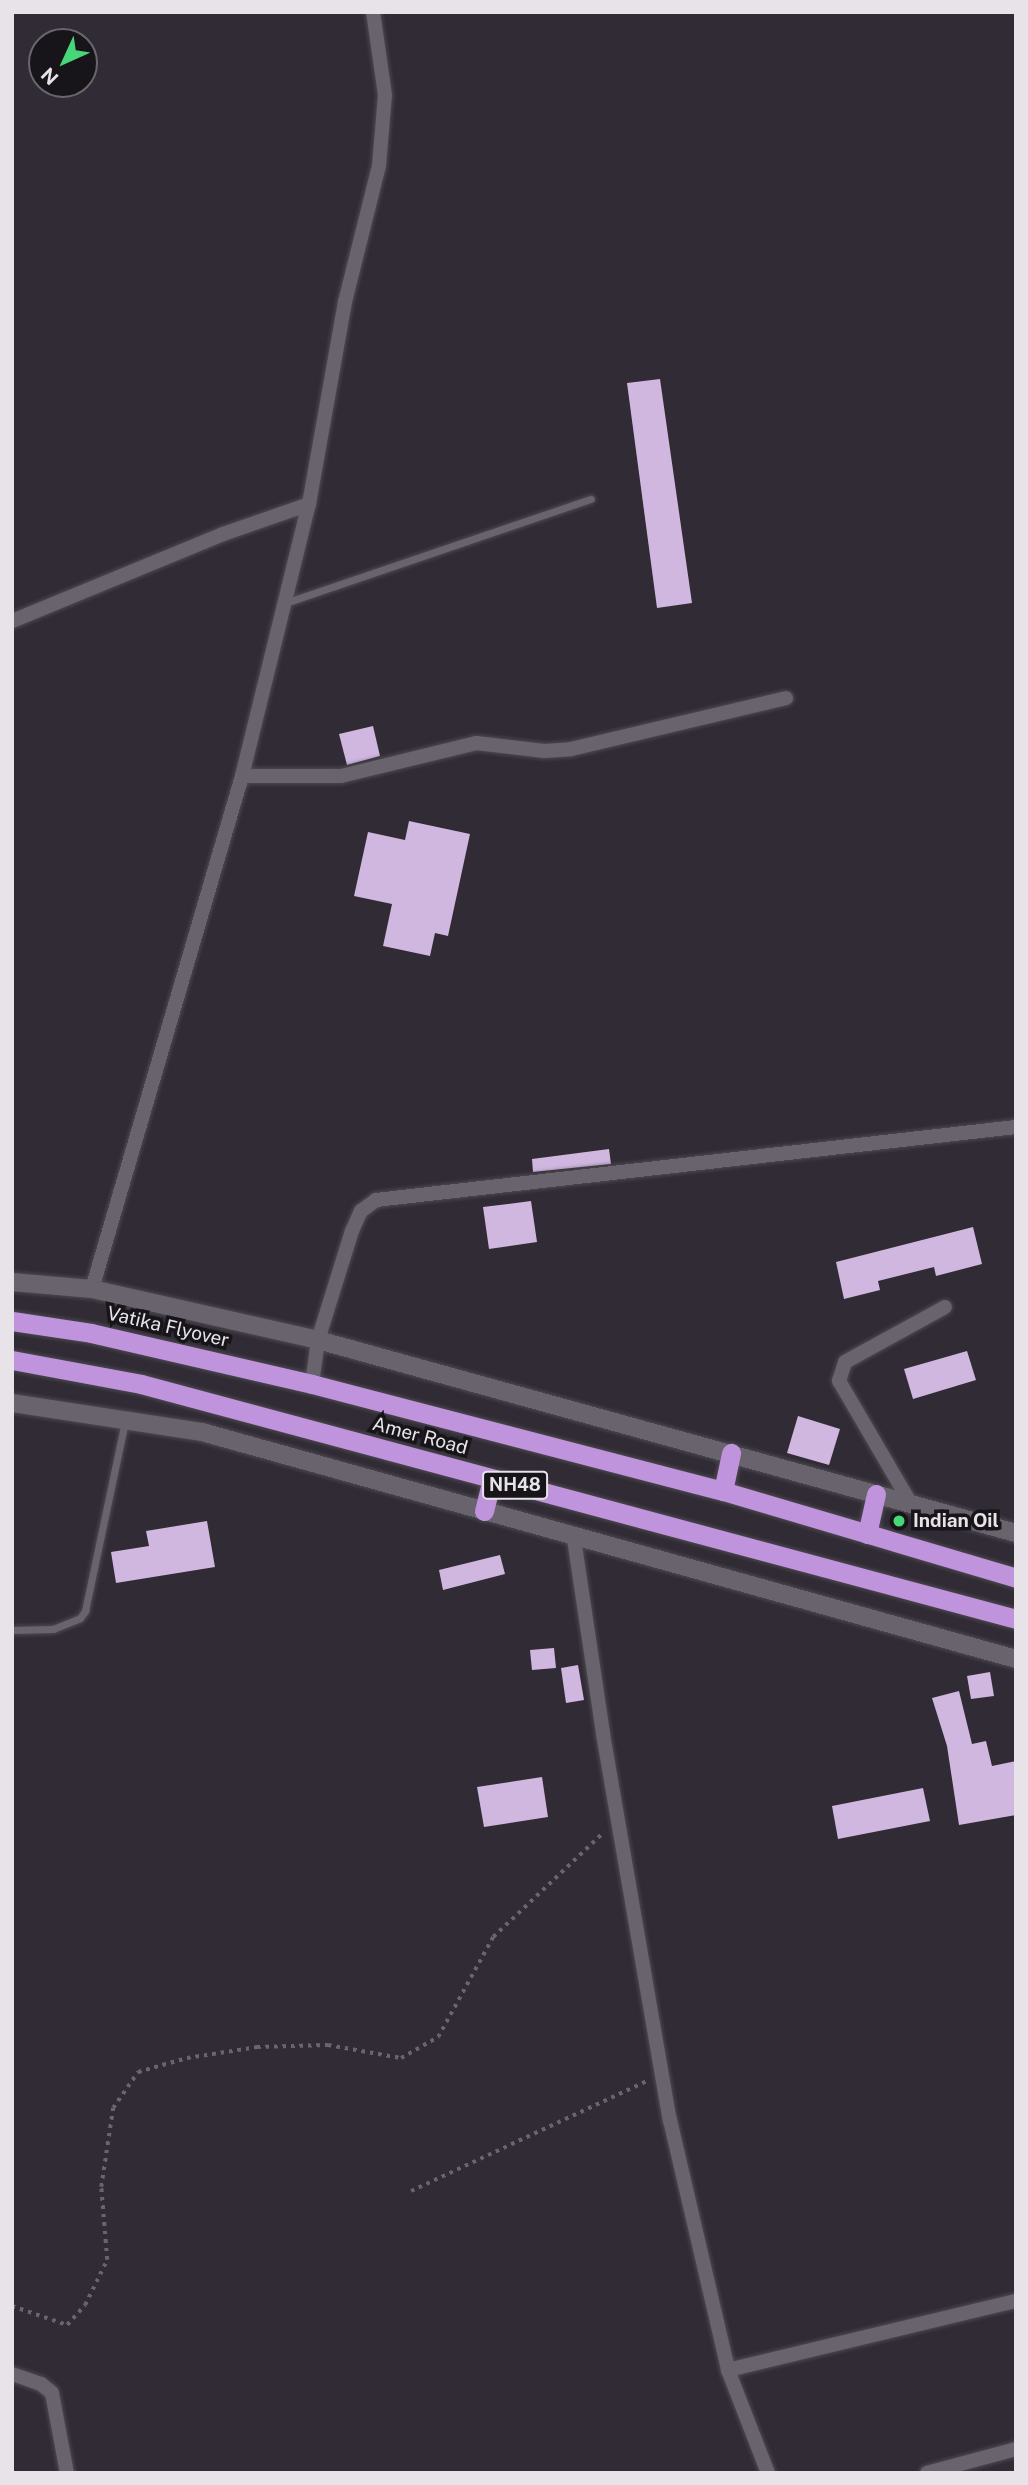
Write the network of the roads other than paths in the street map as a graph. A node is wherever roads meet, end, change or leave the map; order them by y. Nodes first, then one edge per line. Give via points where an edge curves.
1 (373, 12) edge
2 (591, 499) dead end
3 (309, 504) junction
4 (285, 603) junction
5 (12, 621) edge
6 (786, 698) dead end
7 (242, 776) junction
8 (1016, 1127) edge
9 (12, 1282) edge
10 (92, 1289) junction
11 (945, 1307) dead end
12 (12, 1321) edge
13 (318, 1340) junction
14 (12, 1360) edge
15 (312, 1384) junction
16 (12, 1404) edge
17 (126, 1417) junction
18 (731, 1453) junction
19 (492, 1479) junction
20 (723, 1491) junction
21 (876, 1494) junction
22 (911, 1504) junction
23 (484, 1511) junction
24 (1016, 1533) edge
25 (867, 1534) junction
26 (574, 1539) junction
27 (1016, 1578) edge
28 (1016, 1619) edge
29 (12, 1630) edge
30 (1016, 1659) edge
31 (1016, 2301) edge
32 (728, 2370) junction
33 (12, 2374) edge
34 (1016, 2449) edge
35 (67, 2473) edge
36 (768, 2473) edge
37 (927, 2473) edge

1 - 3 street via 385,95 379,166 345,303
2 - 4 lane
3 - 4 street
3 - 5 street via 223,534
4 - 7 street
6 - 7 street via 571,749 545,751 476,743 341,776
7 - 10 street
8 - 13 street via 376,1200 361,1211 352,1231
9 - 10 street
10 - 13 street
11 - 22 street via 845,1362 839,1381
12 - 15 highway, Vatika Flyover / NH48 via 81,1331
13 - 15 street
13 - 18 street
14 - 19 highway, Amer Road / NH48 via 141,1384
15 - 20 highway, NH48
16 - 17 street
17 - 23 street via 202,1432
17 - 29 lane via 85,1611 80,1618 53,1629
18 - 20 highway
18 - 21 street
19 - 23 highway
19 - 28 highway, Amer Road / NH48
20 - 25 highway, NH48
21 - 22 street
21 - 25 highway
22 - 24 street
23 - 26 street
25 - 27 highway, NH48
26 - 30 street
26 - 32 street via 662,2074
31 - 32 street
32 - 36 street
33 - 35 street via 52,2393
34 - 37 street

